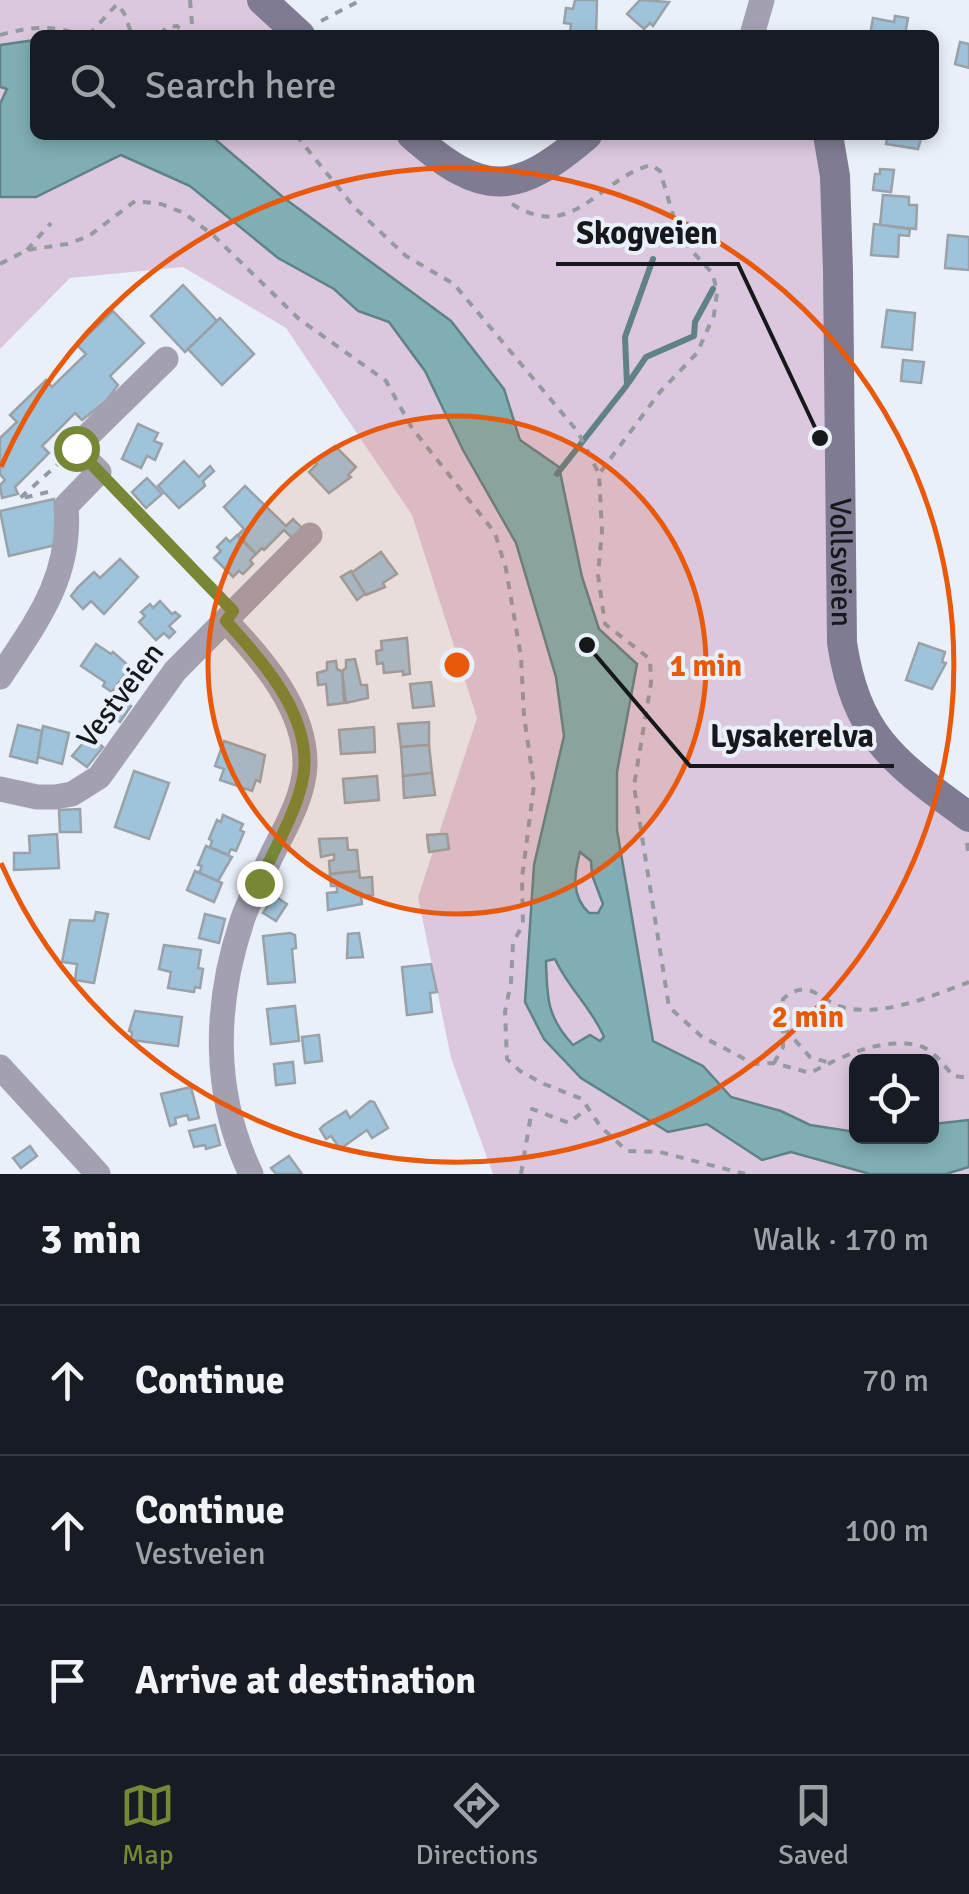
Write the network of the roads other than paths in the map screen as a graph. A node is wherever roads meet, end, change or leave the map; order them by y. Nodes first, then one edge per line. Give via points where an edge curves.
1 (262, 0) edge
2 (762, 0) edge
3 (295, 30) edge
4 (753, 30) edge
5 (418, 140) edge
6 (581, 140) edge
7 (829, 140) edge
8 (166, 359) dead end
9 (310, 535) dead end
10 (230, 616) junction
11 (0, 677) edge
12 (0, 788) edge
13 (969, 817) edge
14 (0, 1067) edge
15 (98, 1174) edge
16 (252, 1174) edge

1 - 3 main road
2 - 4 street
5 - 6 main road via 470,178 499,182 532,176
7 - 13 main road, Vollsveien via 847,674 859,711 880,743
8 - 11 street via 76,448 99,472 66,506 68,546 60,572
9 - 10 street, Vestveien
10 - 12 street, Vestveien via 175,671 98,776 72,794 37,797
10 - 16 street via 276,682 304,753 298,797 243,918 220,1011 228,1103
14 - 15 street

